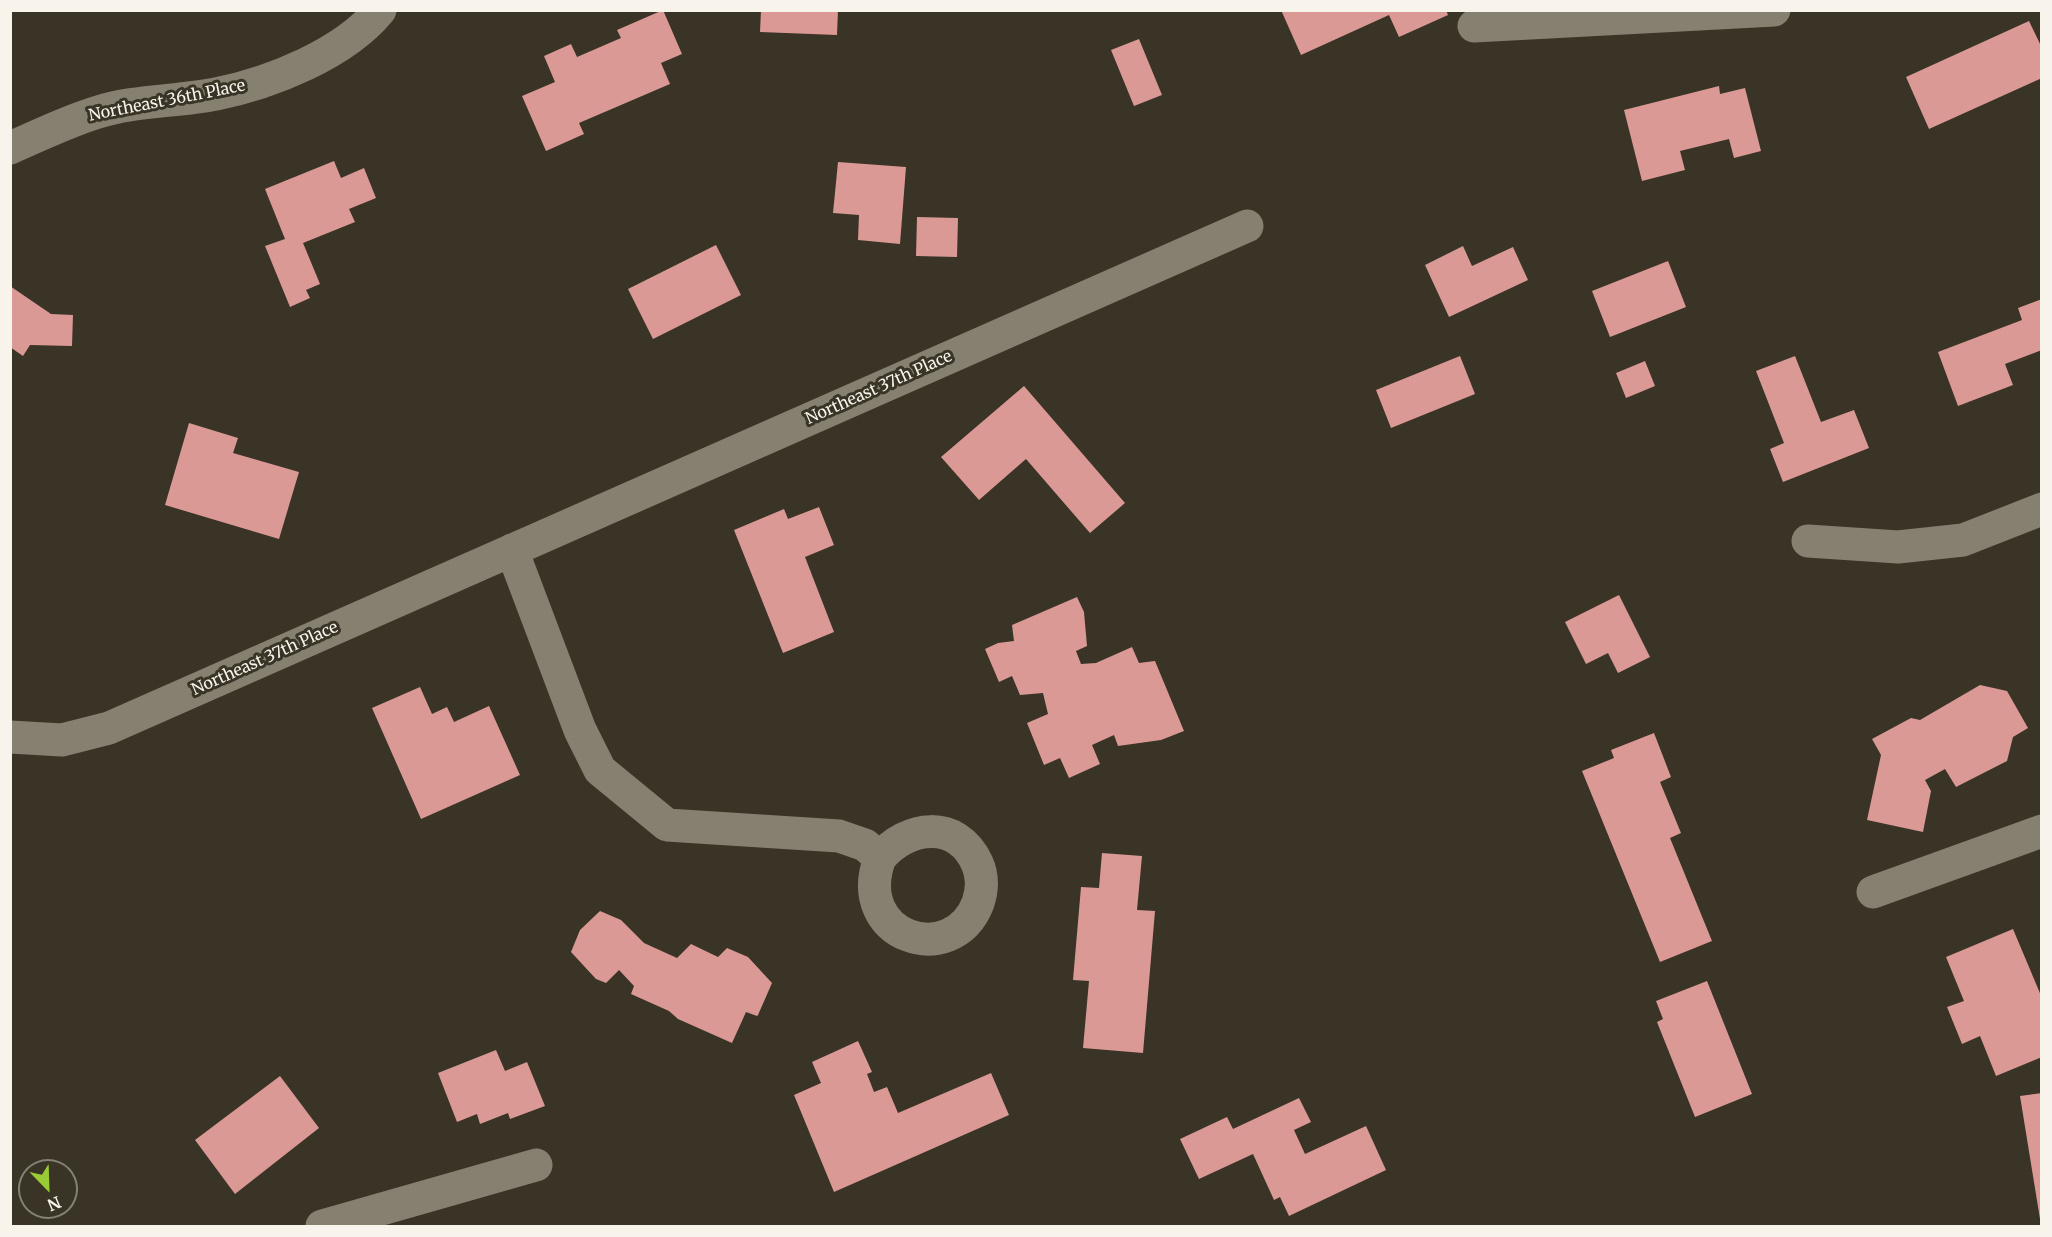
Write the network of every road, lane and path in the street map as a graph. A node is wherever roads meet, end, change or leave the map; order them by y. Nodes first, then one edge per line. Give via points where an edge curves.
1 (380, 10) edge
2 (1774, 10) edge
3 (1474, 26) dead end
4 (10, 148) edge
5 (1247, 225) dead end
6 (2042, 509) edge
7 (1808, 541) dead end
8 (512, 550) junction
9 (10, 737) edge
10 (2042, 831) edge
11 (880, 858) dead end
12 (1873, 892) dead end
13 (537, 1166) dead end
14 (322, 1227) edge

1 - 4 street, Northeast 36th Place via 366,27 327,52 270,80 215,94 161,99 95,112
2 - 3 street
5 - 8 street, Northeast 37th Place
6 - 7 street via 1963,540 1898,547
8 - 9 street, Northeast 37th Place via 109,728 62,740
8 - 11 street via 580,730 600,770 667,825 839,836 865,845
10 - 12 street
13 - 14 street

